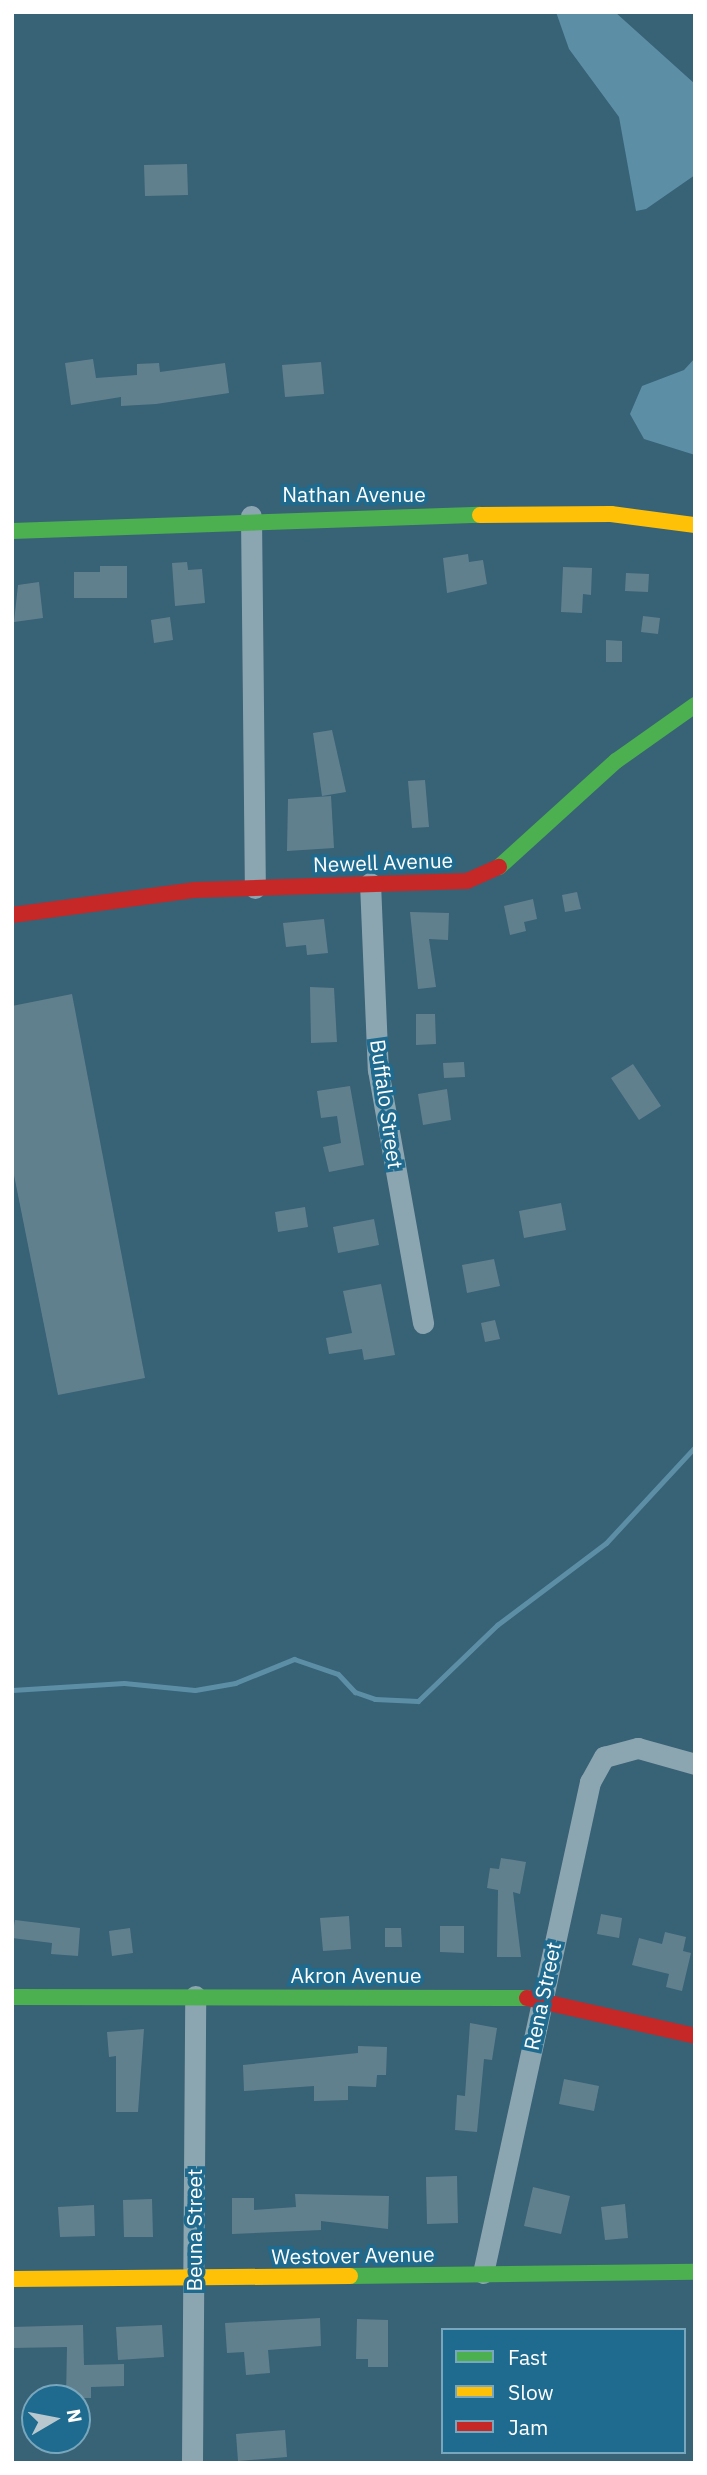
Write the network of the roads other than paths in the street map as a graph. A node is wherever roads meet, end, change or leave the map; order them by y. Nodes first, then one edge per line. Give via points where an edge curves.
1 (251, 516) junction
2 (695, 525) edge
3 (12, 531) edge
4 (695, 705) edge
5 (370, 883) junction
6 (255, 888) junction
7 (12, 915) edge
8 (423, 1323) dead end
9 (695, 1764) edge
10 (195, 1996) junction
11 (12, 1997) edge
12 (541, 1998) junction
13 (695, 2036) edge
14 (695, 2272) edge
15 (483, 2273) junction
16 (12, 2279) edge
17 (194, 2281) junction
18 (192, 2463) edge

1 - 2 street, Nathan Avenue via 611,514
1 - 3 street, Nathan Avenue
1 - 6 street
4 - 5 street, Newell Avenue via 616,761 511,860 467,881
5 - 6 street, Newell Avenue
5 - 8 street, Buffalo Street via 378,1070
6 - 7 street, Newell Avenue
9 - 12 street, Rena Street via 638,1748 604,1757 590,1782
10 - 11 street, Akron Avenue
10 - 12 street, Akron Avenue
10 - 17 street, Beuna Street
12 - 13 street, Akron Avenue
12 - 15 street, Rena Street
14 - 15 street, Westover Avenue
15 - 17 street, Westover Avenue
16 - 17 street, Westover Avenue
17 - 18 street, Beuna Street

